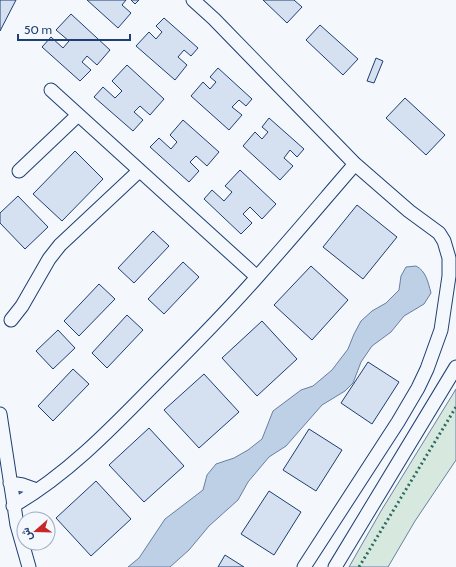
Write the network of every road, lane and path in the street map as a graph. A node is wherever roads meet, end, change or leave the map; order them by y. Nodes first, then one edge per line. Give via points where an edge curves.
1 (193, 0) edge
2 (51, 90) dead end
3 (78, 115) junction
4 (355, 164) junction
5 (19, 171) dead end
6 (139, 171) junction
7 (257, 278) junction
8 (11, 320) dead end
9 (456, 367) edge
10 (0, 414) edge
11 (10, 483) junction
12 (37, 490) junction
13 (13, 506) junction
14 (29, 567) edge
15 (304, 567) edge
16 (335, 567) edge

1 - 4 street
2 - 3 street
3 - 5 street
3 - 6 street
4 - 7 street
4 - 15 street via 409,211 439,233 449,258 448,280 441,330 418,388
6 - 7 street
6 - 8 street via 60,245
7 - 12 street via 134,406 69,467
9 - 16 street
10 - 11 street
11 - 12 street
11 - 13 street
12 - 13 street
13 - 14 street

